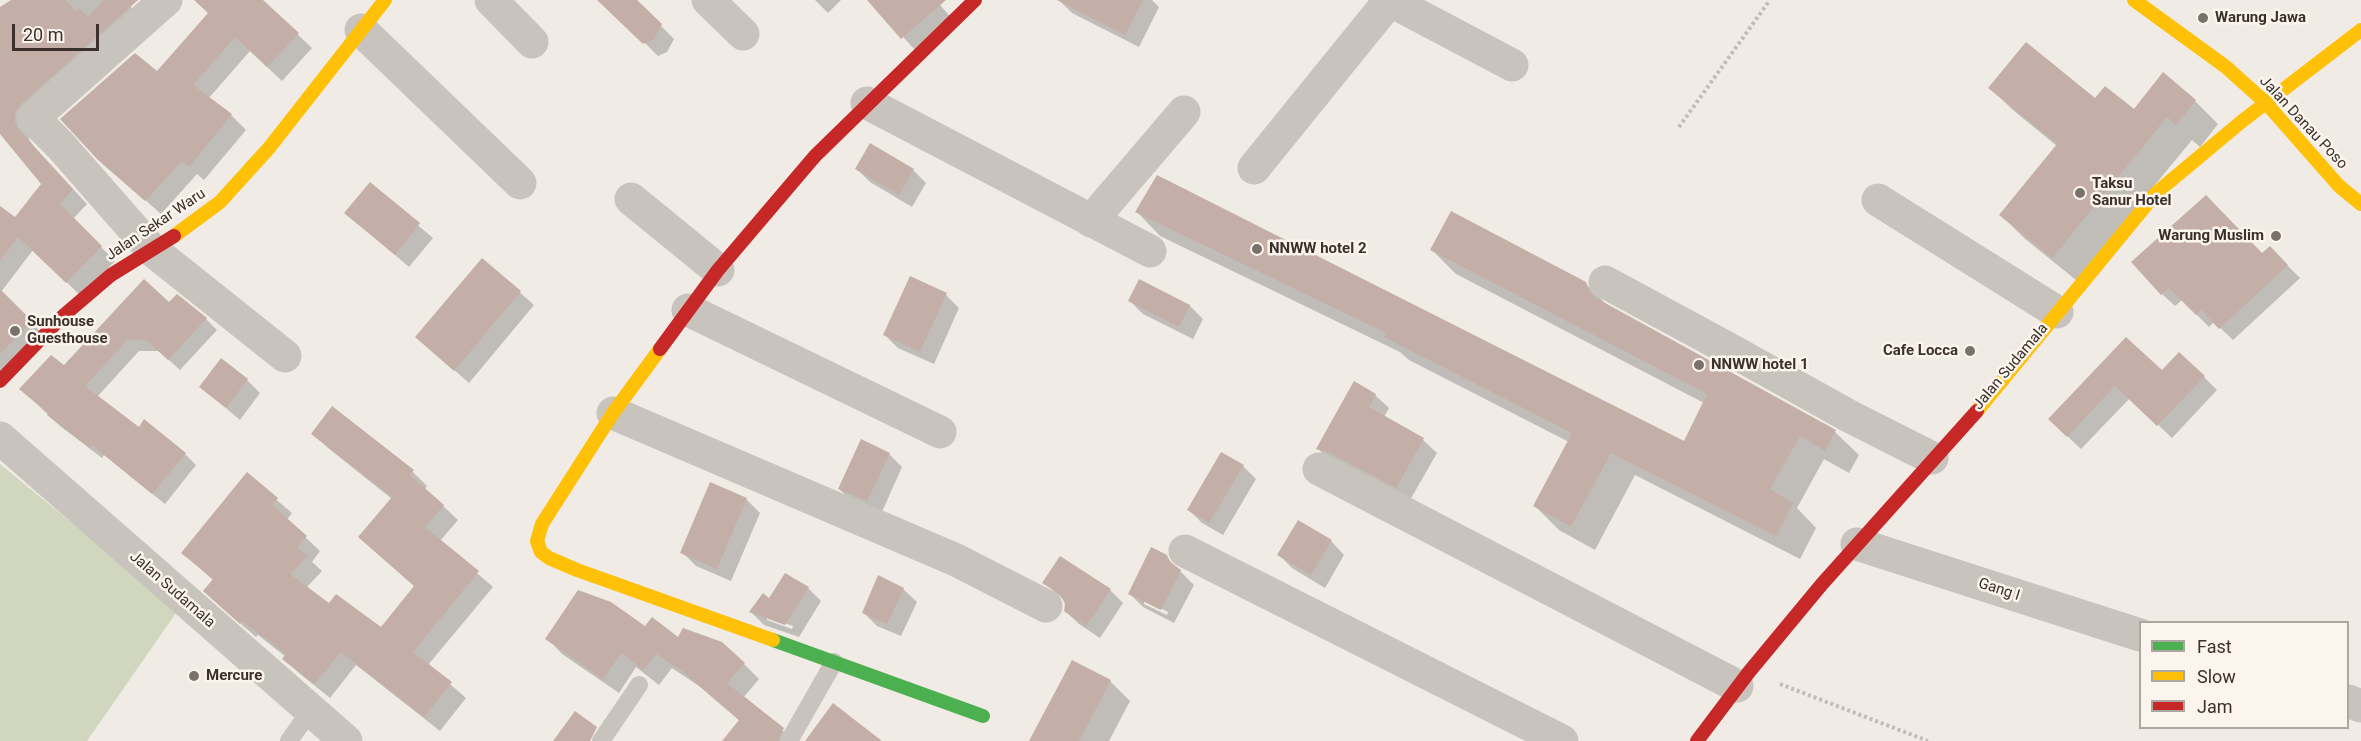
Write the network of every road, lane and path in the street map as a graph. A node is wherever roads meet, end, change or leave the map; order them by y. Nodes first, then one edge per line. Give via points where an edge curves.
1 (166, 0) edge
2 (385, 0) edge
3 (491, 0) edge
4 (708, 0) edge
5 (975, 0) edge
6 (1389, 0) edge
7 (1770, 0) edge
8 (2134, 0) edge
9 (362, 30) junction
10 (2361, 30) edge
11 (742, 34) dead end
12 (532, 42) dead end
13 (1512, 65) dead end
14 (867, 103) junction
15 (2266, 103) junction
16 (1184, 112) dead end
17 (1679, 127) dead end
18 (1254, 168) dead end
19 (520, 183) dead end
20 (632, 200) dead end
21 (1878, 200) dead end
22 (2361, 204) edge
23 (1091, 221) junction
24 (152, 250) junction
25 (1150, 251) dead end
26 (718, 270) junction
27 (1605, 282) dead end
28 (688, 310) junction
29 (2057, 312) junction
30 (285, 356) dead end
31 (0, 381) edge
32 (613, 414) junction
33 (940, 432) dead end
34 (0, 438) edge
35 (1932, 459) junction
36 (1319, 469) dead end
37 (1857, 544) junction
38 (1185, 552) dead end
39 (1046, 606) dead end
40 (2139, 635) edge
41 (834, 662) junction
42 (1743, 679) junction
43 (639, 686) dead end
44 (310, 711) junction
45 (983, 716) dead end
46 (289, 741) edge
47 (346, 741) edge
48 (601, 741) edge
49 (789, 741) edge
50 (1562, 741) edge
51 (1697, 741) edge
52 (1928, 741) edge

1 - 24 street via 33,118
2 - 9 street, Jalan Sekar Waru
3 - 12 street
4 - 11 street
5 - 14 street
6 - 13 street
6 - 18 street
7 - 17 path
8 - 15 street, Jalan Danau Poso via 2226,67
9 - 19 street
9 - 24 street, Jalan Sekar Waru via 269,148 220,202
10 - 15 street, Jalan Sudamala
14 - 23 street
14 - 26 street
15 - 22 street, Jalan Danau Poso via 2339,186
15 - 29 street, Jalan Sudamala via 2156,193
16 - 23 street
20 - 26 street
21 - 29 street
23 - 25 street
24 - 30 street
24 - 31 street, Jalan Sekar Waru via 111,275 63,316
26 - 28 street
27 - 35 street
28 - 32 street
28 - 33 street
29 - 35 street, Jalan Sudamala via 1999,386
32 - 39 street via 956,560
32 - 41 street via 542,524 537,542 542,552 577,570
34 - 44 street, Jalan Sudamala
35 - 37 street, Jalan Sudamala
36 - 42 street
37 - 40 street, Gang I
37 - 42 street, Jalan Sudamala
38 - 50 street
41 - 45 street
41 - 49 lane
42 - 51 street, Jalan Sudamala
42 - 52 path
43 - 48 lane
44 - 46 lane
44 - 47 street, Jalan Sudamala

